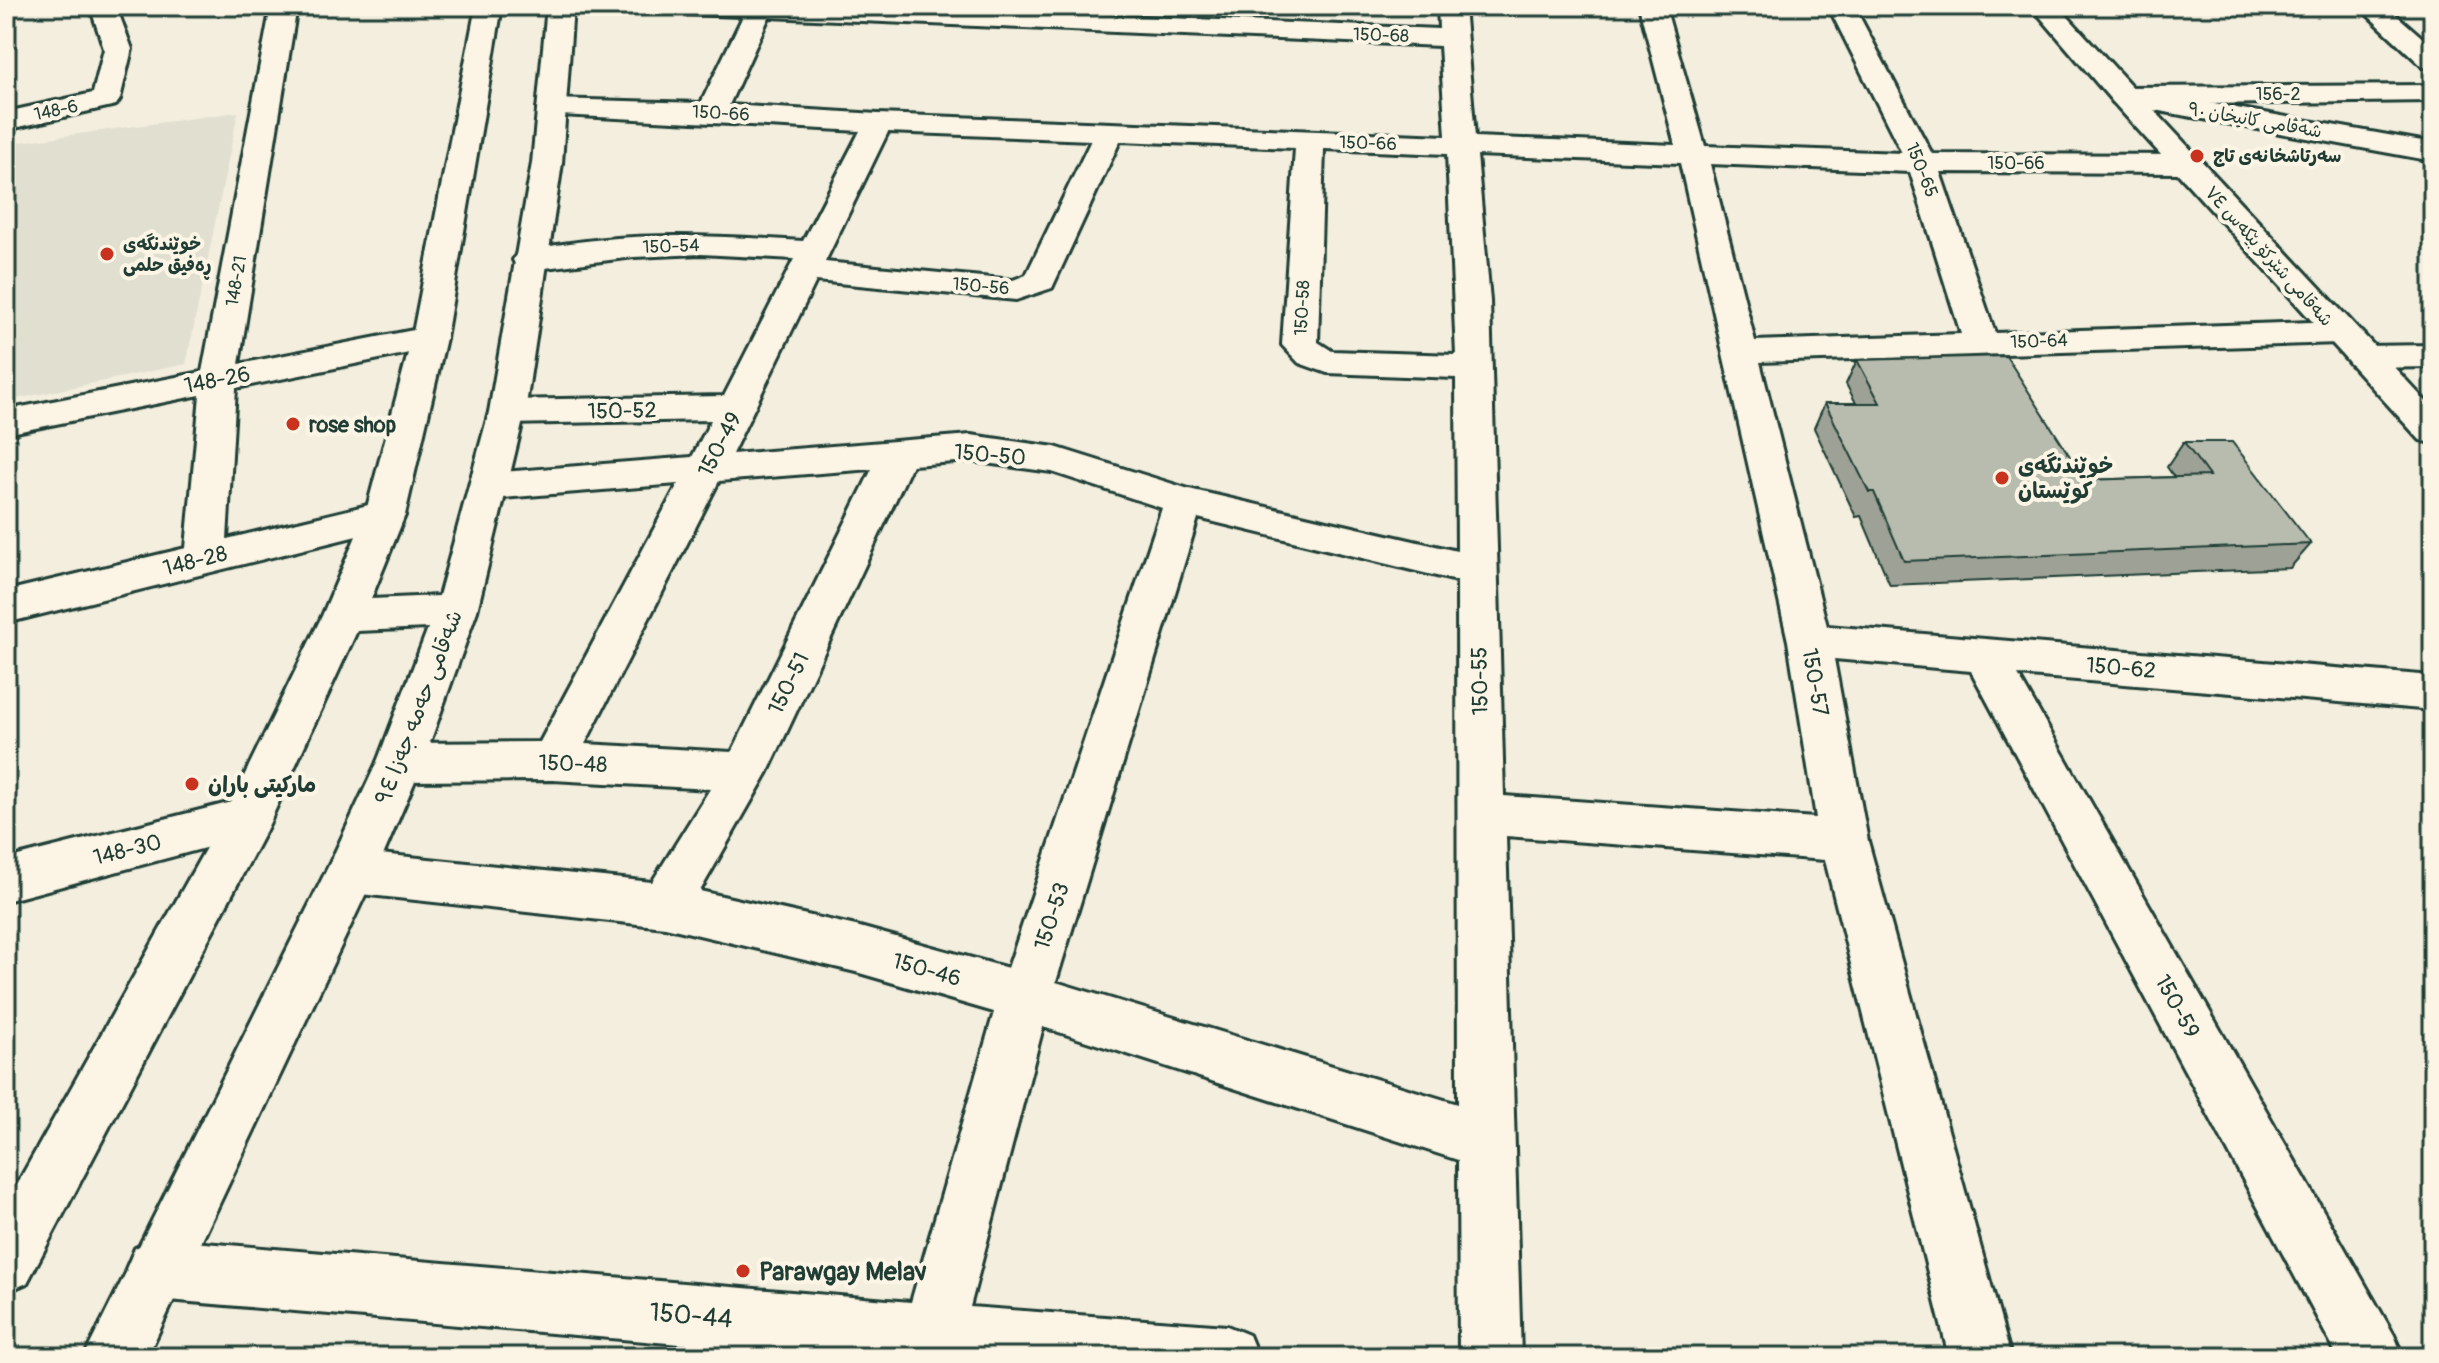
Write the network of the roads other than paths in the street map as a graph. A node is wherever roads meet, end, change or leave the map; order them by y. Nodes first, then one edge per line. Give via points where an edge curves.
1 (103, 6) edge
2 (284, 6) edge
3 (489, 6) edge
4 (560, 6) edge
5 (685, 6) edge
6 (1652, 6) edge
7 (1841, 6) edge
8 (2044, 6) edge
9 (2371, 6) edge
10 (760, 8) edge
11 (1452, 22) edge
12 (2433, 61) edge
13 (2433, 93) edge
14 (2123, 96) junction
15 (551, 108) junction
16 (711, 112) junction
17 (6, 121) edge
18 (878, 123) junction
19 (1109, 132) junction
20 (1310, 141) junction
21 (1461, 147) junction
22 (2433, 152) edge
23 (1693, 155) junction
24 (1922, 163) junction
25 (2186, 164) junction
26 (529, 260) junction
27 (809, 260) junction
28 (2339, 332) junction
29 (429, 338) junction
30 (1981, 343) junction
31 (1740, 352) junction
32 (2433, 356) edge
33 (2363, 357) junction
34 (1474, 367) junction
35 (219, 378) junction
36 (737, 408) junction
37 (507, 412) junction
38 (6, 422) edge
39 (2433, 431) edge
40 (898, 454) junction
41 (706, 468) junction
42 (490, 486) junction
43 (1184, 501) junction
44 (385, 515) junction
45 (206, 558) junction
46 (1477, 571) junction
47 (6, 607) edge
48 (456, 611) junction
49 (343, 616) junction
50 (1809, 641) junction
51 (1985, 656) junction
52 (2433, 693) edge
53 (553, 761) junction
54 (400, 762) junction
55 (745, 772) junction
56 (1481, 814) junction
57 (248, 818) junction
58 (1844, 841) junction
59 (351, 872) junction
60 (6, 880) edge
61 (665, 905) junction
62 (1025, 997) junction
63 (1487, 1141) junction
64 (6, 1262) edge
65 (156, 1269) junction
66 (967, 1344) edge
67 (115, 1357) edge
68 (1227, 1357) edge
69 (1490, 1357) edge
70 (1980, 1357) edge
71 (2372, 1357) edge

1 - 17 street, 148-6 via 118,49 106,99
2 - 35 street, 148-21
3 - 29 street
4 - 15 street, شەقامی حەمە جەزا ٩٤
5 - 10 street, 150-68
6 - 23 street, 150-57
7 - 24 street, 150-65
8 - 14 street, شەقامی شێرکۆ بێکەس ٧٤
9 - 12 street
10 - 11 street, 150-68
10 - 16 street
11 - 21 street, 150-55
13 - 14 street, 156-2
14 - 22 street, شەقامی کانیخان ٩٠
14 - 25 street, شەقامی شێرکۆ بێکەس ٧٤
15 - 16 street, 150-66
15 - 26 street, شەقامی حەمە جەزا ٩٤
16 - 18 street, 150-66
18 - 19 street, 150-66
18 - 27 street, 150-49
19 - 20 street, 150-66
19 - 27 street, 150-56 via 1040,281 1030,286 1016,290
20 - 21 street, 150-66
20 - 34 street, 150-58 via 1300,345 1327,362
21 - 23 street, 150-66
21 - 34 street, 150-55
23 - 24 street, 150-66
23 - 31 street, 150-57
24 - 25 street, 150-66
24 - 30 street, 150-65
25 - 28 street, شەقامی شێرکۆ بێکەس ٧٤
26 - 27 street, 150-54 via 701,244
26 - 37 street, شەقامی حەمە جەزا ٩٤
27 - 36 street, 150-49
28 - 30 street, 150-64
28 - 33 street, شەقامی شێرکۆ بێکەس ٧٤
29 - 35 street, 148-26
29 - 44 street
30 - 31 street, 150-64
31 - 50 street, 150-57
32 - 33 street
33 - 39 street, شەقامی شێرکۆ بێکەس ٧٤
34 - 46 street, 150-55
35 - 38 street, 148-26
35 - 45 street, 148-21
36 - 37 street, 150-52
36 - 41 street, 150-49
37 - 42 street, شەقامی حەمە جەزا ٩٤
40 - 41 street, 150-50
40 - 43 street, 150-50 via 971,448 1055,460
40 - 55 street, 150-51
41 - 42 street, 150-50
41 - 53 street, 150-49
42 - 48 street, شەقامی حەمە جەزا ٩٤
43 - 46 street, 150-50
43 - 62 street, 150-53
44 - 45 street, 148-28
44 - 49 street
45 - 47 street, 148-28
46 - 56 street, 150-55
48 - 49 street
48 - 54 street, شەقامی حەمە جەزا ٩٤
49 - 57 street
50 - 51 street, 150-62
50 - 58 street, 150-57
51 - 52 street, 150-62
51 - 71 street, 150-59
53 - 54 street, 150-48
53 - 55 street, 150-48
54 - 59 street, شەقامی حەمە جەزا ٩٤
55 - 61 street, 150-51
56 - 58 street
56 - 63 street, 150-55
57 - 60 street, 148-30
57 - 64 street
58 - 70 street, 150-57
59 - 61 street, 150-46
59 - 65 street, شەقامی حەمە جەزا ٩٤
61 - 62 street, 150-46 via 856,949
62 - 63 street, 150-46
62 - 66 street, 150-53
63 - 69 street, 150-55
65 - 66 street, 150-44
65 - 67 street, شەقامی حەمە جەزا ٩٤
66 - 68 street, 150-44

